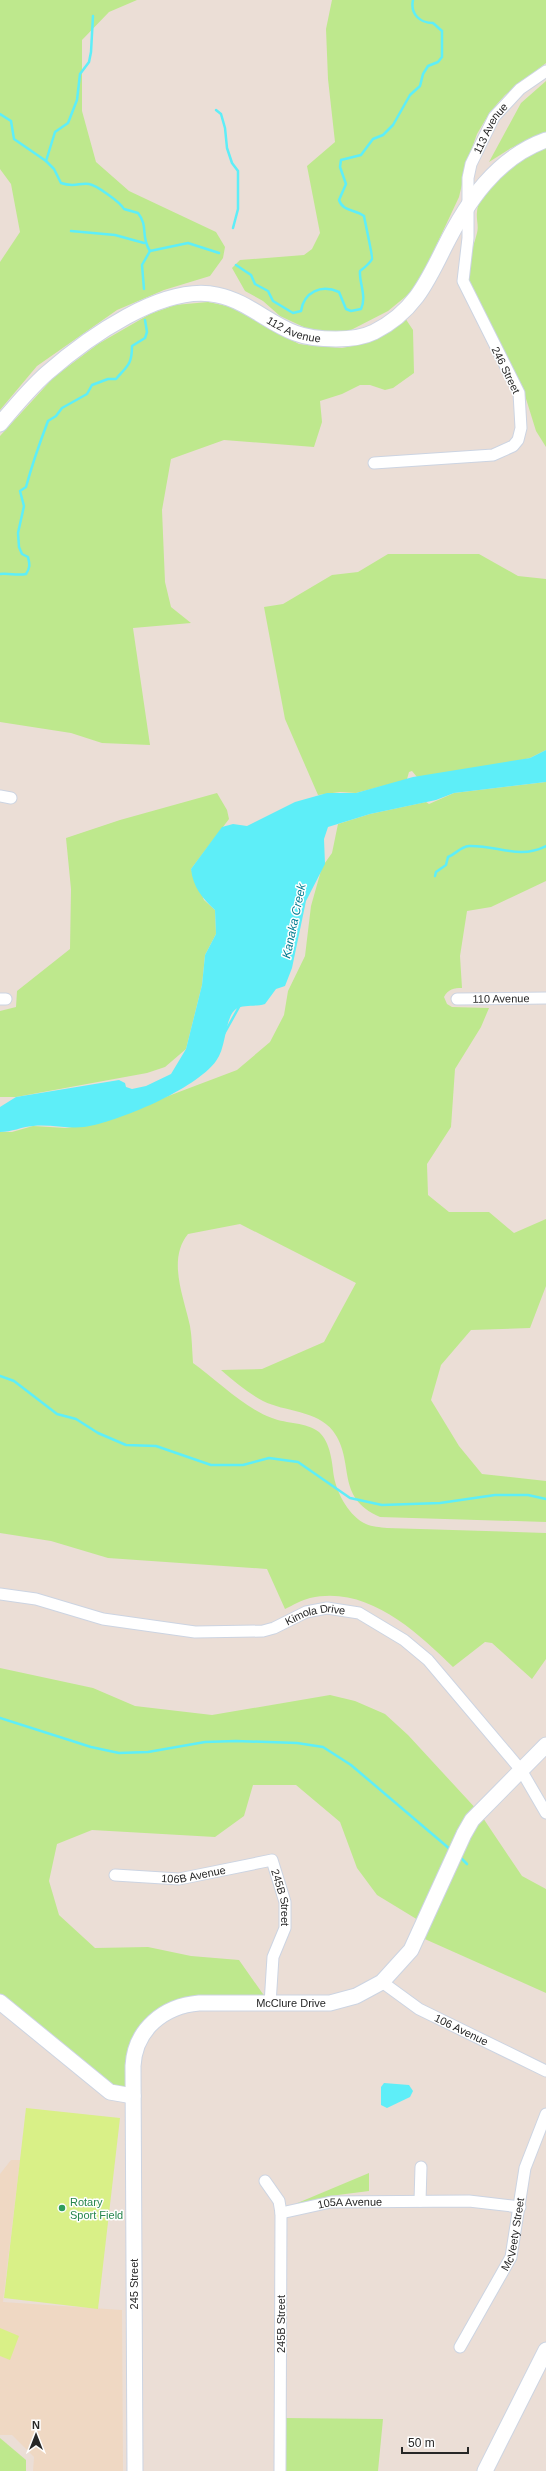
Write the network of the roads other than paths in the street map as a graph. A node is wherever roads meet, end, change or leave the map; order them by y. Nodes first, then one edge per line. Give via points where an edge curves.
1 (546, 71) edge
2 (546, 140) edge
3 (468, 205) junction
4 (0, 424) edge
5 (374, 463) dead end
6 (546, 998) edge
7 (457, 999) dead end
8 (0, 1594) edge
9 (546, 1745) edge
10 (521, 1770) junction
11 (546, 1813) edge
12 (272, 1860) joint
13 (115, 1875) dead end
14 (382, 1982) junction
15 (0, 2002) edge
16 (270, 2004) junction
17 (546, 2071) edge
18 (133, 2096) junction
19 (546, 2114) edge
20 (421, 2167) dead end
21 (265, 2181) dead end
22 (420, 2201) junction
23 (520, 2207) junction
24 (281, 2213) junction
25 (460, 2347) dead end
26 (546, 2350) edge
27 (135, 2471) edge
28 (280, 2471) edge
29 (485, 2471) edge

1 - 3 street, 113 Avenue via 520,89 494,116 471,164
2 - 3 street, 112 Avenue via 527,148 493,172
3 - 4 street, 112 Avenue via 422,291 396,318 372,333 346,339 307,337 224,297 198,293 178,296 135,313 82,346 47,373
3 - 5 street, 246 Street via 468,238 463,281 519,393 521,428 518,440 513,446 494,455
6 - 7 street, 110 Avenue
8 - 10 street, Kimola Drive via 36,1599 103,1619 195,1632 263,1631 306,1612 327,1608 355,1612 380,1624 422,1654
9 - 10 street, McClure Drive
10 - 11 street, Kimola Drive
10 - 14 street, McClure Drive via 468,1826 411,1950
12 - 13 street, 106B Avenue via 179,1879
12 - 16 street, 245B Street via 285,1902 286,1928 273,1957
14 - 16 street, McClure Drive via 356,1996 330,2003
14 - 17 street, 106 Avenue via 419,2008
15 - 18 street via 110,2092
16 - 18 street, McClure Drive via 195,2004 180,2006 166,2012 148,2027 137,2044
18 - 27 street, 245 Street
19 - 23 street, McVeety Street via 527,2161
20 - 22 street
21 - 24 street, 245B Street via 279,2201
22 - 23 street, 105A Avenue via 469,2201
22 - 24 street, 105A Avenue via 331,2202
23 - 25 street, McVeety Street via 514,2244 506,2267
24 - 28 street, 245B Street
26 - 29 street

